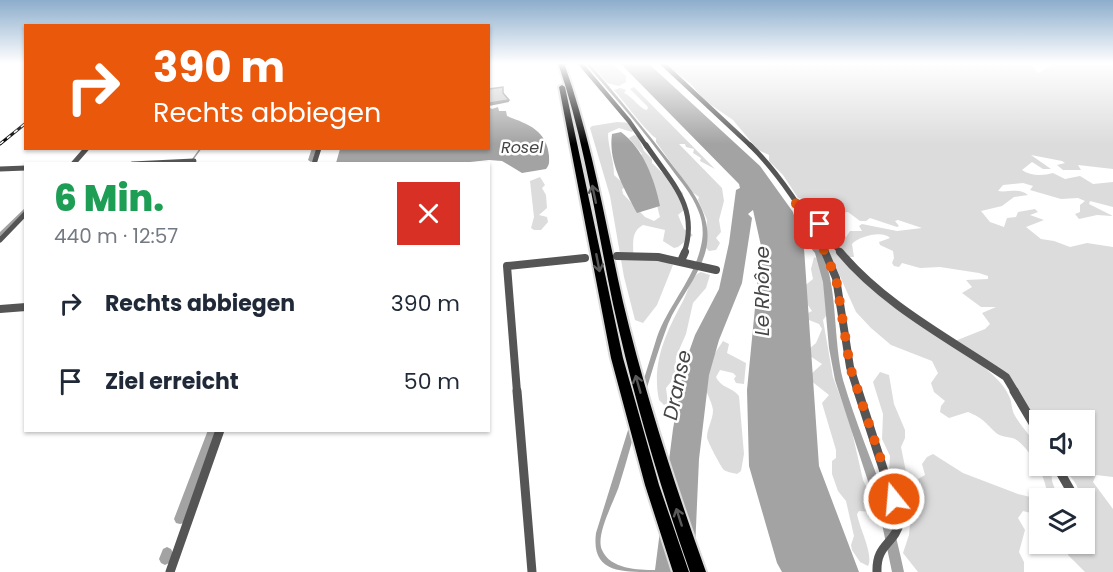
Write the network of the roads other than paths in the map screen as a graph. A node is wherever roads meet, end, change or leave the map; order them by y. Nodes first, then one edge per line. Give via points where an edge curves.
1 (561, 90) edge
2 (569, 90) edge
3 (603, 90) edge
4 (691, 90) edge
5 (85, 150) edge
6 (194, 161) dead end
7 (75, 162) edge
8 (173, 162) edge
9 (24, 168) edge
10 (0, 169) edge
11 (795, 202) junction
12 (24, 215) edge
13 (0, 240) edge
14 (617, 256) dead end
15 (585, 258) dead end
16 (684, 262) junction
17 (712, 269) dead end
18 (24, 307) edge
19 (0, 309) edge
20 (1029, 416) edge
21 (219, 432) edge
22 (647, 441) junction
23 (170, 572) edge
24 (532, 572) edge
25 (681, 572) edge
26 (698, 572) edge
27 (877, 572) edge

1 -> 22 highway via 617,358
22 -> 2 highway
3 - 16 street via 686,204 690,232
4 - 11 street via 761,155
5 - 7 street
6 - 8 street
9 - 10 street
11 - 20 street via 817,217 822,230 850,264 895,303 1006,377
11 - 27 street via 836,278 850,367 899,514 898,532 881,546 877,556
12 - 13 street
14 - 16 street
15 - 24 street via 507,266
16 - 17 street
18 - 19 street
21 - 23 street
22 - 25 highway
26 -> 22 highway

